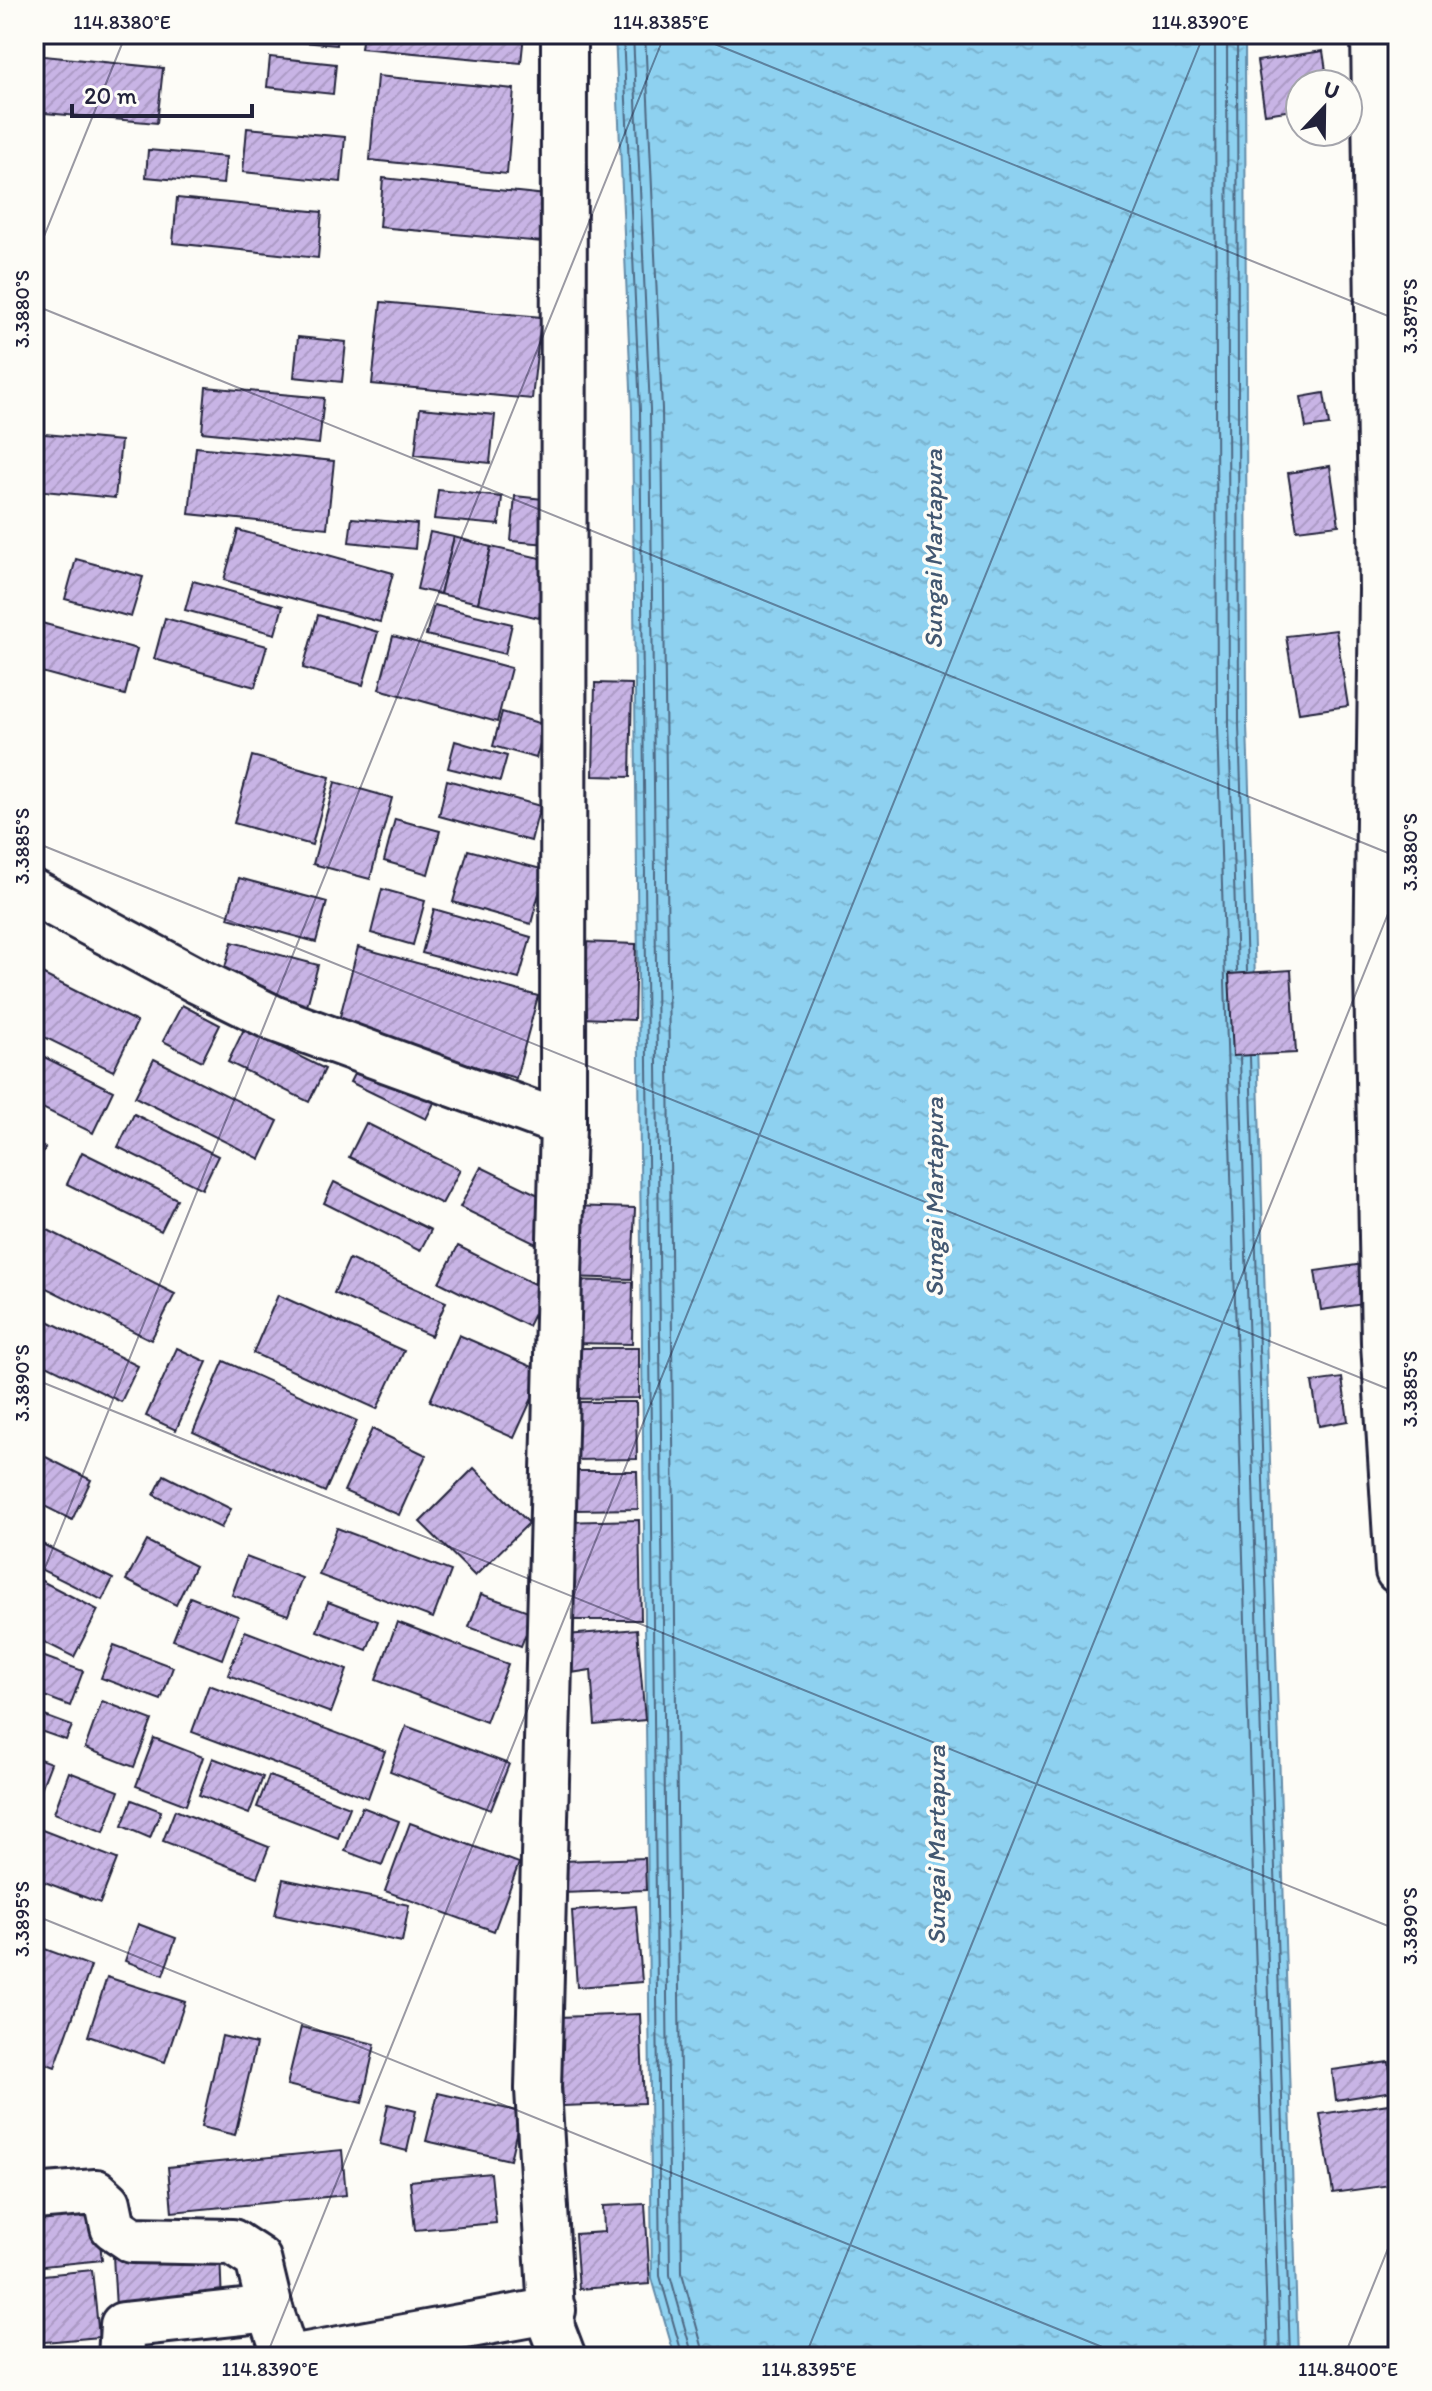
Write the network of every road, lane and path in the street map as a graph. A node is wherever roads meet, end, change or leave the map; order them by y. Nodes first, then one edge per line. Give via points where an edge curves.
1 (564, 34) edge
2 (1374, 34) edge
3 (34, 893) edge
4 (1387, 971) edge
5 (563, 1124) junction
6 (1398, 1571) edge
7 (34, 2197) edge
8 (270, 2309) junction
9 (556, 2331) edge
10 (121, 2357) edge
11 (286, 2357) edge
12 (296, 2357) edge

1 - 5 street
2 - 4 street
3 - 5 street via 275,1019
4 - 6 street via 1384,1343
5 - 9 street via 538,2089
7 - 8 street via 96,2192 108,2203 113,2227 132,2240 232,2242 258,2259
8 - 10 street via 123,2325
8 - 11 street
9 - 12 street

